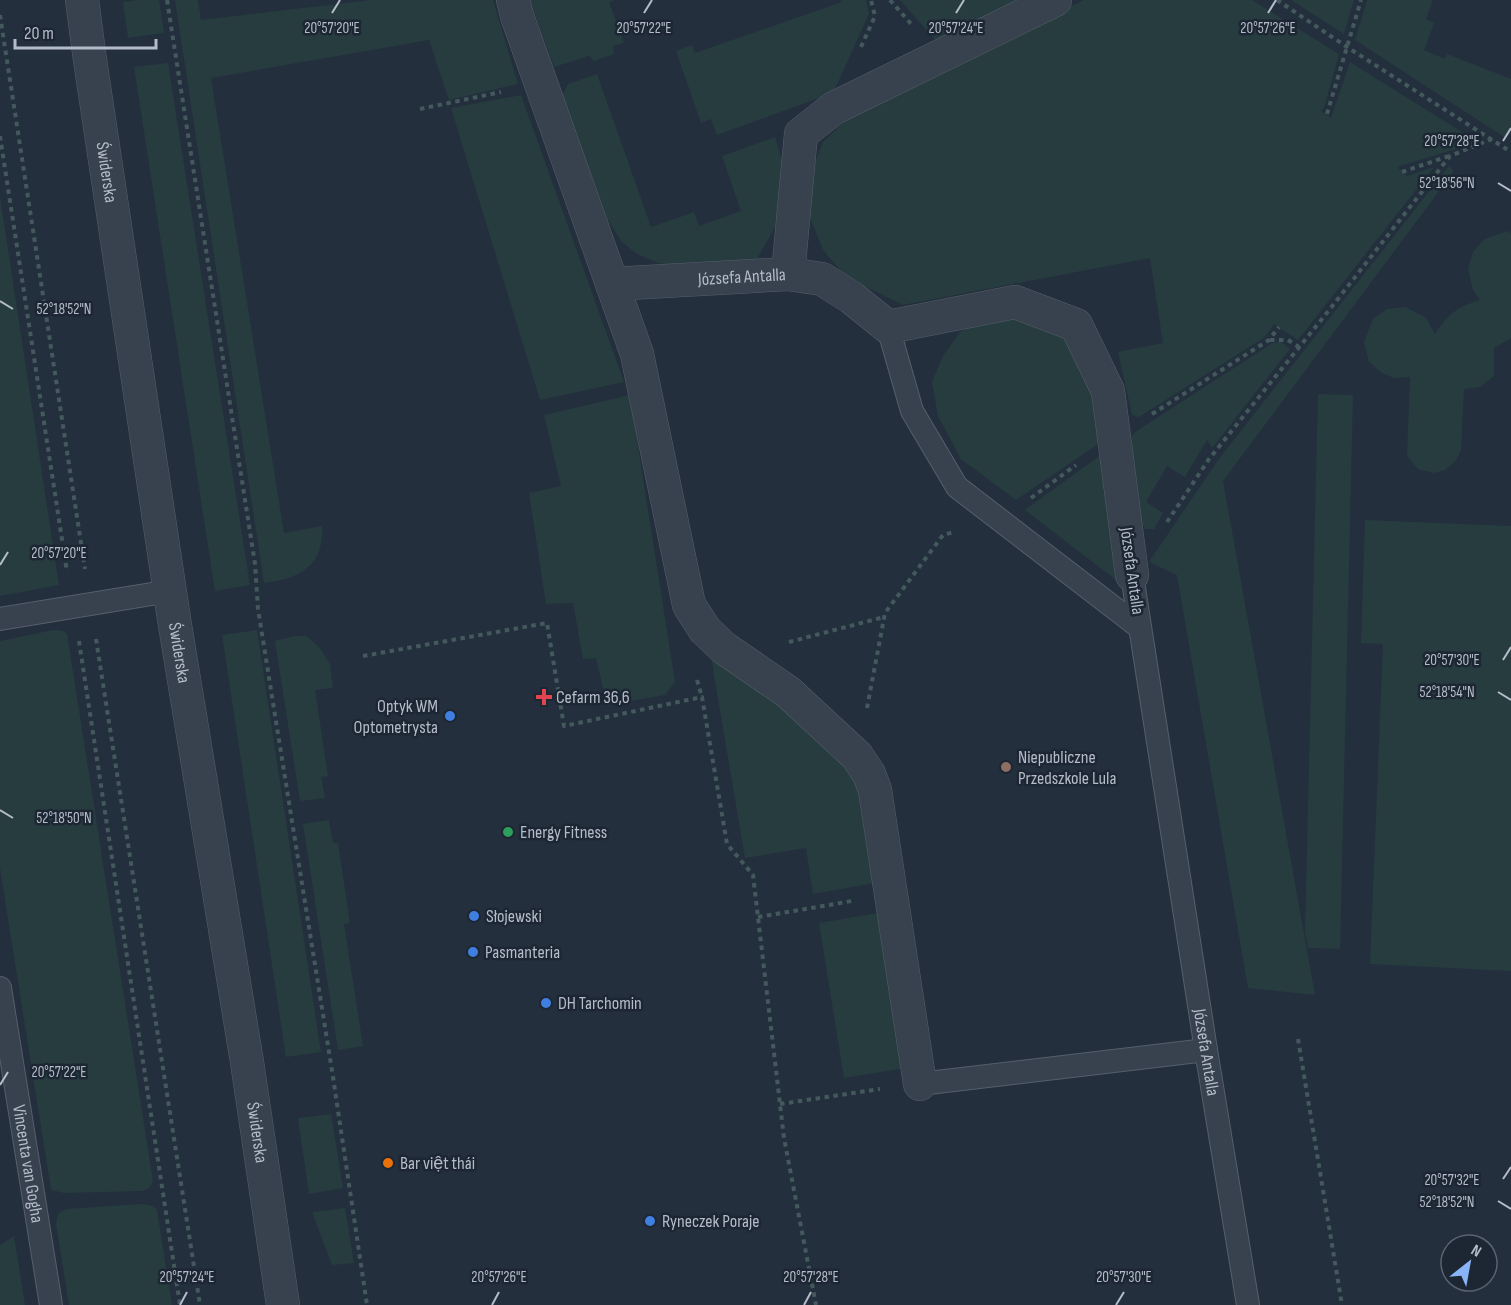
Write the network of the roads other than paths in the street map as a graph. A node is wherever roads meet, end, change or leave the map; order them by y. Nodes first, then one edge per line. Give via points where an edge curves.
1 (82, 0) edge
2 (513, 0) edge
3 (1055, 0) edge
4 (788, 274) junction
5 (612, 284) junction
6 (888, 327) junction
7 (1132, 575) joint
8 (170, 591) junction
9 (0, 620) edge
10 (1139, 627) junction
11 (0, 988) edge
12 (1206, 1050) junction
13 (920, 1084) joint
14 (51, 1305) edge
15 (283, 1305) edge
16 (1248, 1305) edge

1 - 8 street, Świderska
2 - 5 street
3 - 4 street via 834,108 801,134
4 - 5 street, Józsefa Antalla
4 - 6 street, Józsefa Antalla via 822,279
5 - 13 street via 637,354 689,606 705,630 724,648 788,692 857,756 869,774 875,790
6 - 7 street, Józsefa Antalla via 1015,302 1076,325 1108,391
6 - 10 lane via 912,411 957,487
7 - 10 lane, Józsefa Antalla
8 - 9 lane
8 - 15 street, Świderska via 246,1050
10 - 12 lane, Józsefa Antalla
11 - 14 lane, Vincenta van Gogha
12 - 13 lane
12 - 16 lane, Józsefa Antalla

